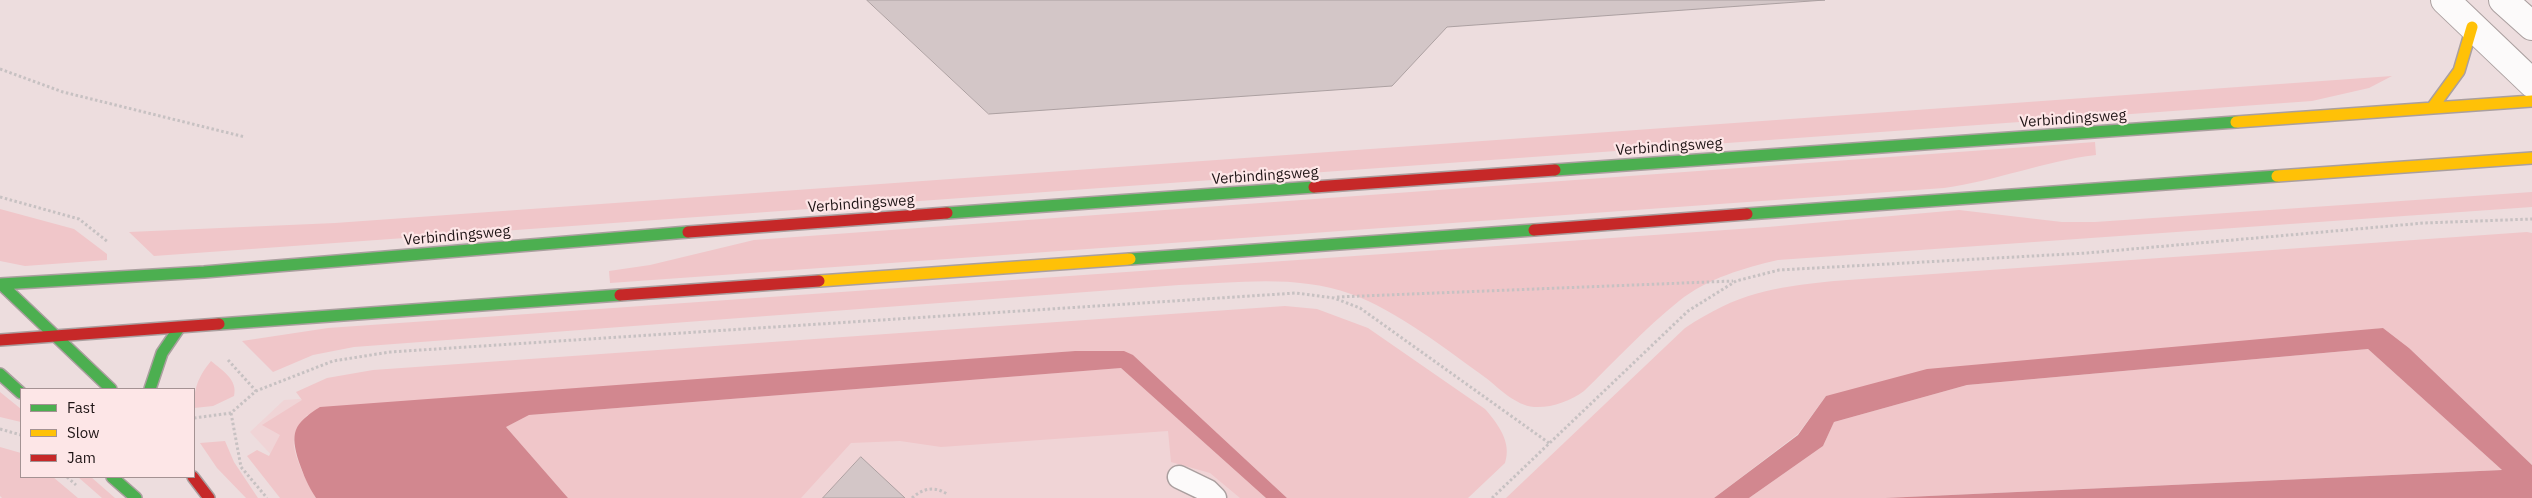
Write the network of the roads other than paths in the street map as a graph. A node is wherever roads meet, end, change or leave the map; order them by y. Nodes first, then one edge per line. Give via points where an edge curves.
1 (2444, 0) edge
2 (2503, 0) edge
3 (2472, 26) junction
4 (2532, 26) edge
5 (2532, 83) edge
6 (2532, 101) edge
7 (2432, 108) junction
8 (2532, 158) edge
9 (0, 284) edge
10 (179, 328) junction
11 (57, 336) junction
12 (0, 340) edge
13 (0, 374) edge
14 (111, 388) edge
15 (150, 388) edge
16 (20, 392) edge
17 (1179, 477) dead end
18 (113, 478) edge
19 (194, 478) edge
20 (136, 498) edge
21 (209, 498) edge
22 (1216, 498) edge

1 - 3 street
2 - 4 street
3 - 5 street
3 - 7 street via 2466,58 2458,76
6 - 7 street, Verbindingsweg
7 - 9 street, Verbindingsweg via 748,227 204,272
8 - 10 street
9 - 11 street
10 - 11 street
10 - 15 street via 162,354
11 - 12 street
11 - 14 street
13 - 16 street
17 - 22 lane
18 - 20 street
19 - 21 street

